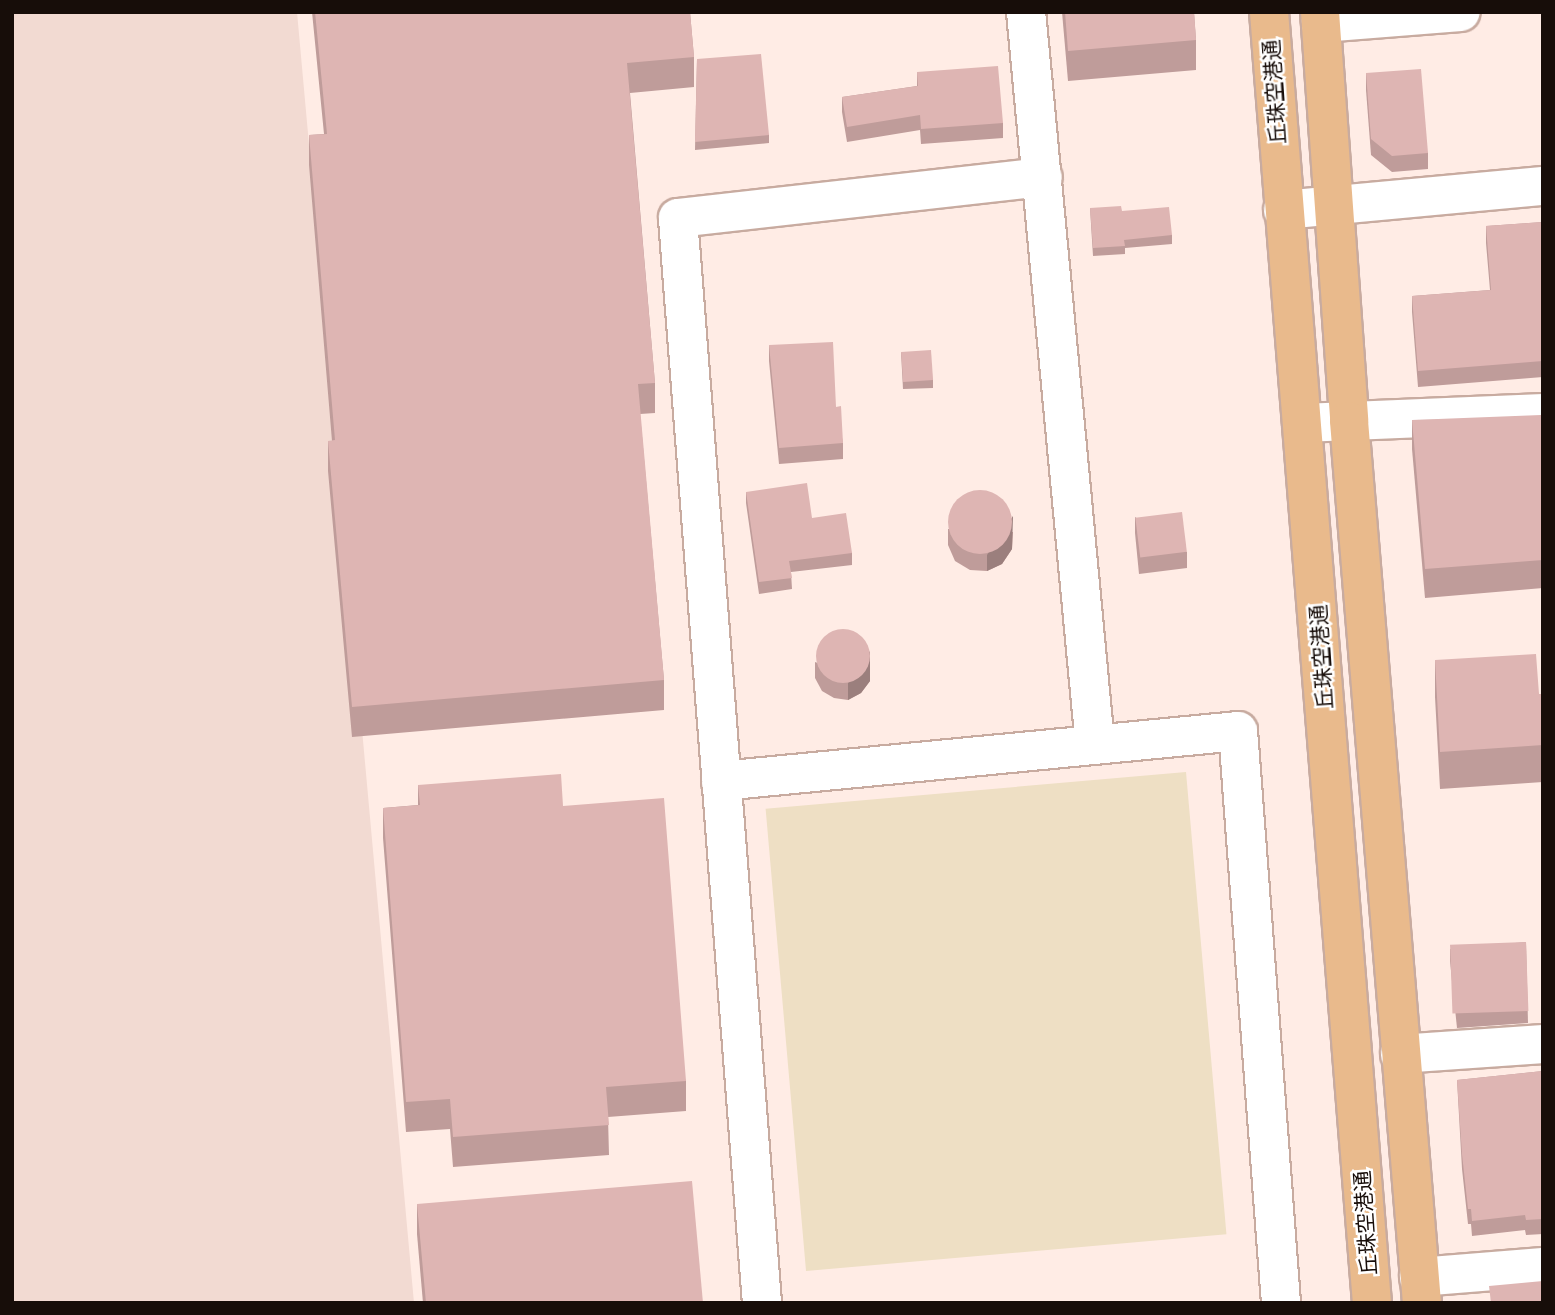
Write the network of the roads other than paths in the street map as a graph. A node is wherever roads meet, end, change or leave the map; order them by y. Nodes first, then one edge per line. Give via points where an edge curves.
1 (1026, 12) edge
2 (1269, 12) edge
3 (1461, 12) edge
4 (1320, 18) edge
5 (1043, 177) junction
6 (1543, 186) edge
7 (1336, 207) junction
8 (1283, 210) junction
9 (1543, 413) edge
10 (1349, 421) junction
11 (1303, 423) junction
12 (1096, 745) junction
13 (722, 781) junction
14 (1543, 1044) edge
15 (1400, 1054) junction
16 (1543, 1268) edge
17 (1420, 1290) edge
18 (762, 1303) edge
19 (1281, 1303) edge
20 (1371, 1303) edge

1 - 5 street
2 - 8 main road, 丘珠空港通
3 - 4 street
4 - 7 main road
5 - 12 street
5 - 13 street via 678,218
6 - 7 street
7 - 8 street
7 - 10 main road
8 - 11 main road, 丘珠空港通
9 - 10 street
10 - 11 street
10 - 15 main road
11 - 20 main road, 丘珠空港通
12 - 13 street
12 - 19 street via 1238,731
13 - 18 street
14 - 15 street
15 - 17 main road
16 - 17 street

